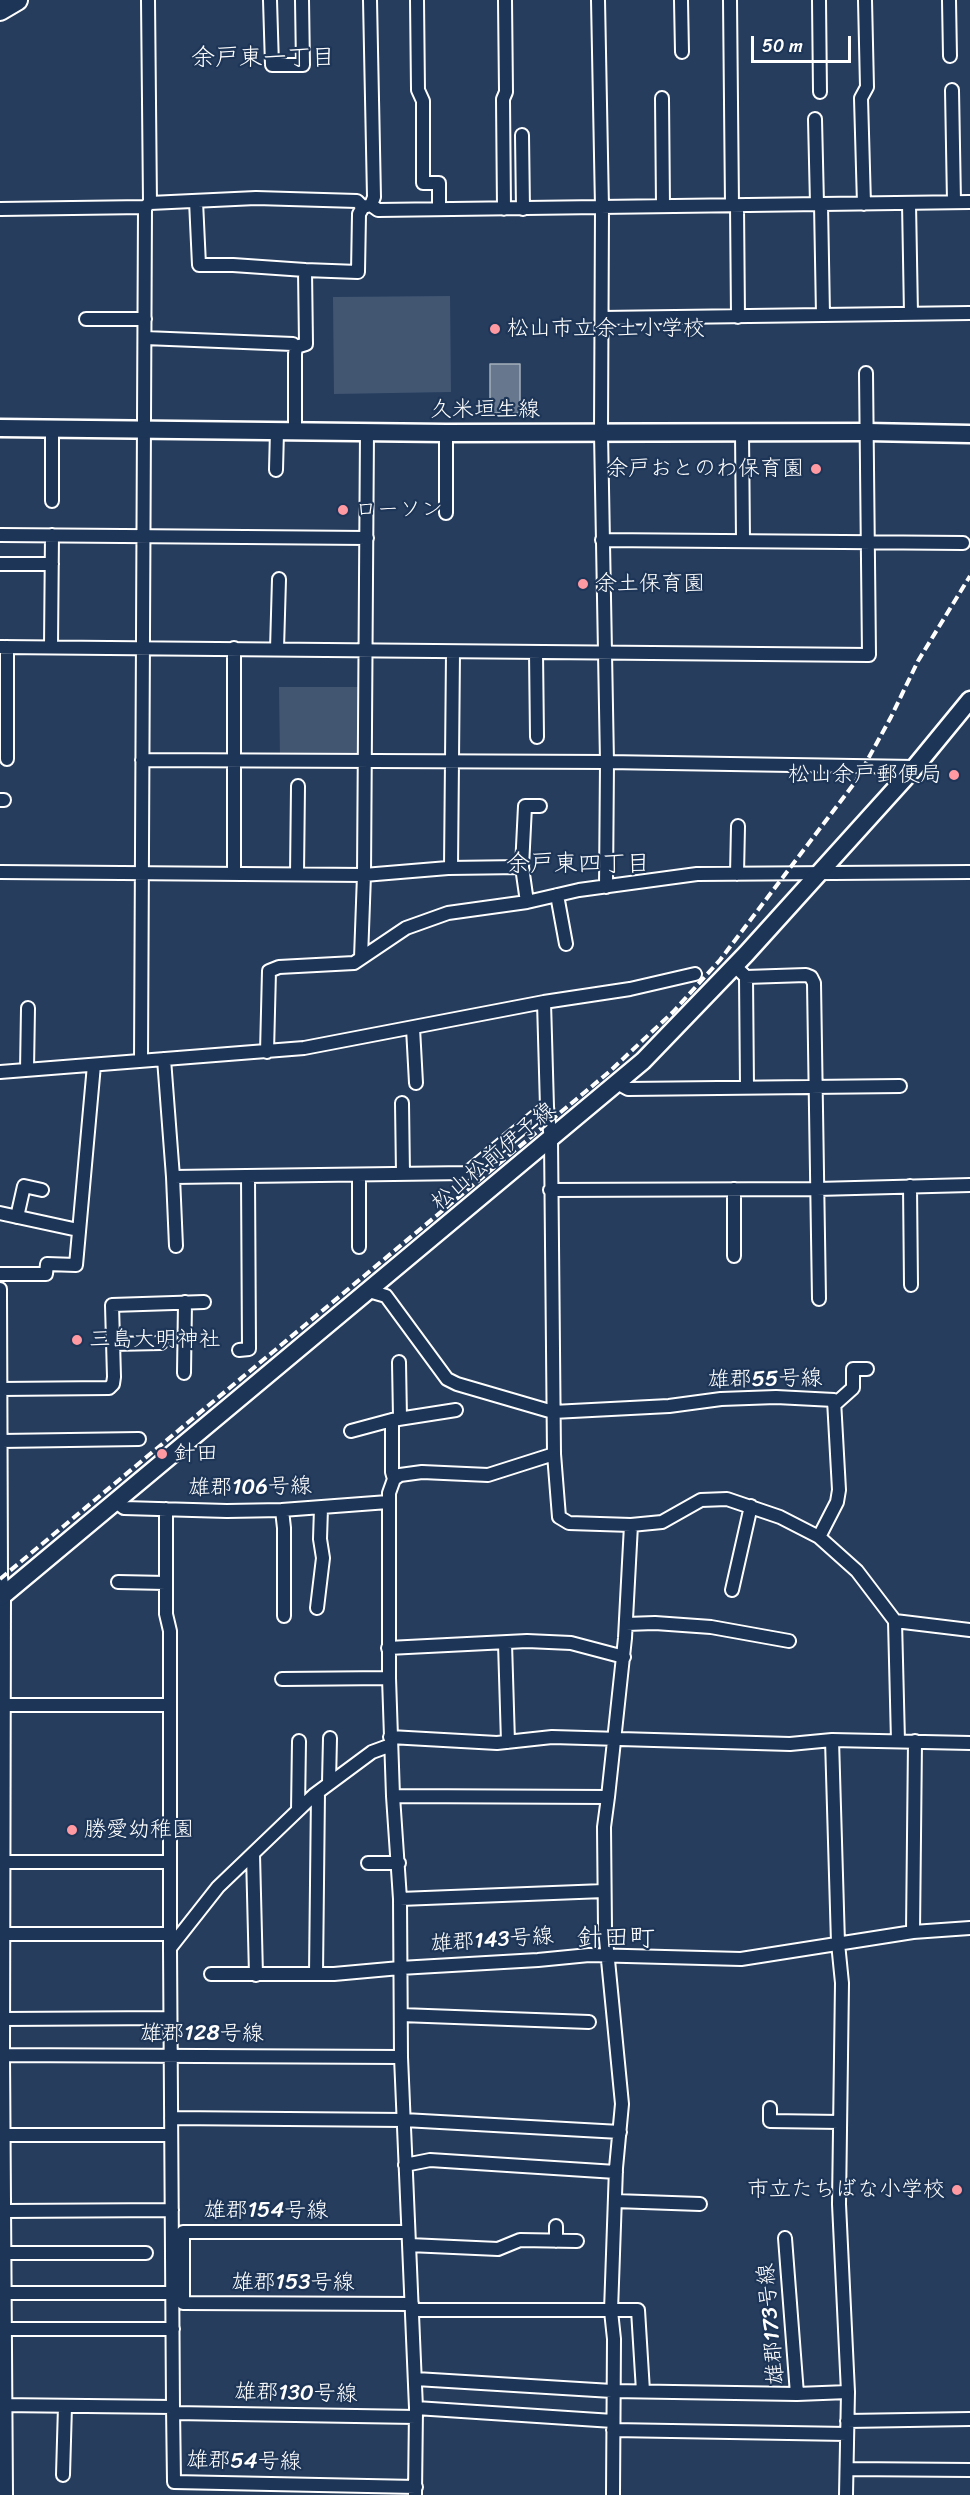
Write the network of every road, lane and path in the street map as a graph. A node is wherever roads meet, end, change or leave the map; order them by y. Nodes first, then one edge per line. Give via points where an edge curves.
1 (17, 0) edge
2 (148, 0) edge
3 (270, 0) edge
4 (302, 0) edge
5 (370, 0) edge
6 (417, 0) edge
7 (505, 0) edge
8 (598, 0) edge
9 (681, 0) edge
10 (730, 0) edge
11 (819, 0) edge
12 (865, 0) edge
13 (949, 0) edge
14 (0, 10) edge
15 (682, 52) dead end
16 (950, 56) dead end
17 (952, 90) dead end
18 (820, 92) dead end
19 (662, 98) dead end
20 (815, 119) dead end
21 (522, 135) dead end
22 (196, 201) junction
23 (954, 202) junction
24 (970, 202) edge
25 (909, 203) junction
26 (819, 204) junction
27 (864, 204) junction
28 (148, 205) junction
29 (735, 205) junction
30 (367, 206) junction
31 (663, 206) junction
32 (602, 207) junction
33 (0, 209) edge
34 (439, 209) junction
35 (504, 209) junction
36 (523, 209) junction
37 (305, 270) junction
38 (970, 313) edge
39 (911, 314) junction
40 (822, 315) junction
41 (738, 316) junction
42 (602, 318) junction
43 (86, 319) dead end
44 (145, 319) junction
45 (145, 338) junction
46 (297, 347) junction
47 (866, 374) dead end
48 (0, 428) edge
49 (52, 429) junction
50 (145, 430) junction
51 (277, 430) junction
52 (295, 430) junction
53 (368, 431) junction
54 (742, 432) junction
55 (867, 432) junction
56 (446, 433) junction
57 (601, 433) junction
58 (970, 434) edge
59 (276, 470) dead end
60 (52, 501) dead end
61 (446, 513) dead end
62 (0, 535) edge
63 (52, 535) junction
64 (144, 536) junction
65 (367, 538) junction
66 (602, 540) junction
67 (743, 541) junction
68 (868, 542) junction
69 (963, 543) dead end
70 (0, 564) edge
71 (52, 564) junction
72 (279, 579) dead end
73 (4, 647) edge
74 (51, 647) junction
75 (143, 647) junction
76 (234, 648) junction
77 (278, 649) junction
78 (367, 651) junction
79 (453, 652) junction
80 (536, 652) junction
81 (605, 653) junction
82 (970, 700) edge
83 (537, 737) dead end
84 (7, 759) dead end
85 (142, 760) junction
86 (233, 760) junction
87 (365, 761) junction
88 (452, 761) junction
89 (607, 762) junction
90 (915, 767) junction
91 (298, 786) dead end
92 (540, 806) dead end
93 (738, 826) dead end
94 (522, 867) junction
95 (451, 868) junction
96 (0, 872) edge
97 (819, 872) junction
98 (970, 872) edge
99 (142, 873) junction
100 (234, 874) junction
101 (297, 874) junction
102 (737, 874) junction
103 (364, 875) junction
104 (606, 886) junction
105 (557, 895) junction
106 (527, 902) junction
107 (566, 944) dead end
108 (361, 958) junction
109 (740, 971) junction
110 (694, 974) dead end
111 (544, 1002) junction
112 (28, 1008) dead end
113 (413, 1028) junction
114 (267, 1052) junction
115 (164, 1059) junction
116 (141, 1061) junction
117 (94, 1065) junction
118 (27, 1070) junction
119 (0, 1072) edge
120 (416, 1083) dead end
121 (617, 1083) junction
122 (815, 1086) junction
123 (900, 1086) dead end
124 (747, 1087) junction
125 (402, 1103) dead end
126 (547, 1107) junction
127 (551, 1139) junction
128 (403, 1174) junction
129 (358, 1175) junction
130 (248, 1176) junction
131 (173, 1177) junction
132 (970, 1185) edge
133 (910, 1186) junction
134 (734, 1189) junction
135 (817, 1189) junction
136 (42, 1190) dead end
137 (550, 1190) junction
138 (0, 1213) edge
139 (16, 1216) junction
140 (78, 1230) junction
141 (176, 1246) dead end
142 (359, 1247) dead end
143 (734, 1256) dead end
144 (0, 1274) edge
145 (911, 1285) dead end
146 (0, 1289) edge
147 (369, 1291) junction
148 (819, 1299) dead end
149 (185, 1302) junction
150 (204, 1302) dead end
151 (0, 1305) edge
152 (160, 1343) dead end
153 (0, 1344) edge
154 (113, 1344) junction
155 (239, 1350) dead end
156 (197, 1360) dead end
157 (399, 1362) dead end
158 (867, 1369) dead end
159 (0, 1389) edge
160 (834, 1405) junction
161 (456, 1410) dead end
162 (553, 1412) junction
163 (396, 1419) junction
164 (351, 1431) dead end
165 (139, 1439) dead end
166 (1, 1441) edge
167 (554, 1454) junction
168 (0, 1459) edge
169 (394, 1479) junction
170 (116, 1502) junction
171 (388, 1502) junction
172 (751, 1506) junction
173 (321, 1508) junction
174 (166, 1509) junction
175 (282, 1510) junction
176 (631, 1525) junction
177 (819, 1537) junction
178 (0, 1545) edge
179 (118, 1582) dead end
180 (166, 1583) junction
181 (732, 1590) dead end
182 (2, 1597) edge
183 (317, 1608) dead end
184 (284, 1616) dead end
185 (895, 1621) junction
186 (626, 1624) junction
187 (970, 1630) edge
188 (789, 1641) dead end
189 (505, 1643) junction
190 (388, 1648) junction
191 (624, 1657) junction
192 (389, 1678) junction
193 (282, 1679) dead end
194 (4, 1705) junction
195 (170, 1705) junction
196 (330, 1738) dead end
197 (613, 1739) junction
198 (832, 1740) junction
199 (299, 1741) dead end
200 (390, 1741) junction
201 (898, 1741) junction
202 (508, 1742) junction
203 (915, 1742) junction
204 (970, 1743) edge
205 (329, 1783) junction
206 (318, 1792) junction
207 (393, 1796) junction
208 (608, 1797) junction
209 (298, 1810) junction
210 (253, 1854) junction
211 (170, 1862) junction
212 (368, 1863) dead end
213 (399, 1863) junction
214 (2, 1869) edge
215 (604, 1891) junction
216 (400, 1899) junction
217 (970, 1928) edge
218 (913, 1932) junction
219 (3, 1934) junction
220 (170, 1934) junction
221 (838, 1943) junction
222 (170, 1948) junction
223 (607, 1955) junction
224 (400, 1968) junction
225 (211, 1974) dead end
226 (316, 1974) junction
227 (256, 1975) junction
228 (401, 2015) junction
229 (170, 2018) junction
230 (3, 2019) junction
231 (589, 2022) dead end
232 (2, 2055) edge
233 (171, 2055) junction
234 (401, 2057) junction
235 (2, 2102) edge
236 (770, 2108) dead end
237 (171, 2118) junction
238 (404, 2120) junction
239 (840, 2122) junction
240 (620, 2132) junction
241 (171, 2135) junction
242 (3, 2138) edge
243 (405, 2165) junction
244 (616, 2172) junction
245 (2, 2177) edge
246 (615, 2201) junction
247 (700, 2204) dead end
248 (172, 2210) junction
249 (5, 2211) junction
250 (556, 2226) dead end
251 (408, 2238) junction
252 (785, 2238) dead end
253 (556, 2241) junction
254 (577, 2241) dead end
255 (4, 2248) edge
256 (146, 2253) dead end
257 (3, 2293) edge
258 (178, 2293) junction
259 (412, 2307) junction
260 (610, 2311) junction
261 (3, 2329) edge
262 (173, 2329) junction
263 (416, 2379) junction
264 (612, 2391) junction
265 (643, 2391) junction
266 (848, 2392) junction
267 (797, 2394) junction
268 (4, 2405) edge
269 (65, 2406) junction
270 (174, 2410) junction
271 (416, 2413) junction
272 (970, 2419) edge
273 (613, 2426) junction
274 (847, 2428) junction
275 (3, 2456) edge
276 (847, 2469) junction
277 (970, 2470) edge
278 (63, 2475) dead end
279 (174, 2482) junction
280 (416, 2491) edge
281 (6, 2495) edge
282 (174, 2495) edge
283 (613, 2495) edge
284 (846, 2495) edge

1 - 14 highway
2 - 28 street
3 - 4 street via 272,65 303,65
5 - 30 street via 374,197
6 - 34 street via 423,183 439,183
7 - 35 street
8 - 32 street
9 - 15 street
10 - 29 street
11 - 18 street
12 - 27 street via 867,87 861,98
13 - 16 street
17 - 23 street
19 - 31 street
20 - 26 street
21 - 36 street
22 - 28 street
22 - 30 street via 256,198 357,201
22 - 37 street via 198,265
23 - 24 street
23 - 25 street
25 - 27 street
25 - 39 street
26 - 27 street
26 - 29 street
26 - 40 street
28 - 33 street
28 - 44 street
29 - 31 street
29 - 41 street
30 - 34 street via 378,210
30 - 37 street via 358,214 358,272
31 - 32 street
32 - 36 street
32 - 42 street
34 - 35 street
35 - 36 street
37 - 46 street via 306,344
38 - 39 street
39 - 40 street
40 - 41 street
41 - 42 street
42 - 57 street
43 - 44 street
44 - 45 street
45 - 46 street
45 - 50 street
46 - 52 street
47 - 55 street
48 - 49 main road, 久米垣生線
49 - 50 main road, 久米垣生線
49 - 60 street
50 - 51 main road, 久米垣生線
50 - 64 street
51 - 52 main road, 久米垣生線
51 - 59 street
52 - 53 main road, 久米垣生線
53 - 56 main road, 久米垣生線
53 - 65 street
54 - 55 main road, 久米垣生線
54 - 57 main road, 久米垣生線
54 - 67 street
55 - 58 main road, 久米垣生線
55 - 68 street
56 - 57 main road, 久米垣生線
56 - 61 street
57 - 66 street
62 - 63 street
63 - 64 street
63 - 71 street
64 - 65 street
64 - 75 street
65 - 78 street
66 - 67 street
66 - 81 street
67 - 68 street
68 - 69 street
68 - 81 street via 869,655
70 - 71 street
71 - 74 street
72 - 77 street
73 - 74 street
73 - 84 street
74 - 75 street
75 - 76 street
75 - 85 street
76 - 77 street
76 - 86 street
77 - 78 street
78 - 79 street
78 - 87 street
79 - 80 street
79 - 88 street
80 - 81 street
80 - 83 street
81 - 89 street
82 - 90 main road, 松山松前伊予線
85 - 86 street
85 - 99 street
86 - 87 street
86 - 100 street
87 - 88 street
87 - 103 street
88 - 89 street
88 - 95 street
89 - 90 street
89 - 104 street
90 - 97 main road, 松山松前伊予線
91 - 101 street
92 - 94 street via 525,806
93 - 102 street
94 - 95 street
94 - 106 street
95 - 103 street
96 - 99 street
97 - 98 street
97 - 102 street
97 - 109 main road, 松山松前伊予線
99 - 100 street
99 - 116 street
100 - 101 street
101 - 103 street
102 - 104 street via 668,877
103 - 108 street
104 - 105 street
105 - 106 street
105 - 107 street
106 - 108 street via 464,910 426,920 406,928
108 - 114 street via 343,965 279,967 269,971
109 - 121 main road, 松山松前伊予線
109 - 122 street via 811,977
109 - 124 street
110 - 111 street via 630,989
111 - 113 street
111 - 126 street
112 - 118 street
113 - 114 street
113 - 120 street
114 - 115 street
115 - 116 street
115 - 131 street
116 - 117 street
117 - 118 street
117 - 140 street
118 - 119 street
121 - 124 street via 628,1089
121 - 127 main road, 松山松前伊予線
122 - 123 street
122 - 124 street
122 - 135 street
125 - 128 street
126 - 127 street
126 - 128 street via 467,1173
127 - 137 street
127 - 147 main road, 松山松前伊予線
128 - 129 street
129 - 130 street
129 - 142 street
130 - 131 street
130 - 155 street via 249,1349
131 - 141 street
132 - 133 street
133 - 135 street
133 - 145 street
134 - 135 street
134 - 137 street
134 - 143 street
135 - 148 street
136 - 139 street via 24,1186
137 - 162 street
138 - 139 street
139 - 140 street
140 - 144 street via 76,1265 47,1264 46,1274
146 - 151 street
147 - 162 street, 雄郡55号線 via 386,1296 447,1379
147 - 170 main road, 松山松前伊予線
149 - 150 street
149 - 154 street via 112,1305
149 - 156 street via 184,1367
151 - 153 street
152 - 154 street
153 - 159 street
154 - 159 street via 114,1377 109,1388
157 - 163 street
158 - 160 street via 854,1370 852,1388
159 - 166 street
160 - 162 street, 雄郡55号線 via 834,1400 776,1397
160 - 177 street, 雄郡55号線 via 839,1490
161 - 163 street
162 - 167 street
163 - 164 street
163 - 169 street
165 - 166 street
166 - 168 street
167 - 169 street via 488,1475 422,1472
167 - 176 street via 558,1512 562,1520
168 - 178 street
169 - 171 street
170 - 174 street, 雄郡106号線 via 124,1509
170 - 182 main road, 松山松前伊予線
171 - 173 street, 雄郡106号線
171 - 190 street
172 - 176 street via 727,1499 701,1500 662,1522
172 - 177 street
172 - 181 street
173 - 175 street, 雄郡106号線
173 - 183 street
174 - 175 street, 雄郡106号線
174 - 180 street
175 - 184 street via 278,1562
176 - 186 street
177 - 185 street via 857,1571
178 - 182 street
179 - 180 street
180 - 195 street
182 - 194 street
185 - 187 street
185 - 201 street
186 - 188 street via 711,1627
186 - 191 street
189 - 190 street
189 - 191 street via 563,1643
189 - 202 street
190 - 192 street
191 - 197 street
192 - 193 street
192 - 200 street
194 - 195 street
194 - 214 street
195 - 211 street
196 - 205 street
197 - 198 street via 790,1744
197 - 202 street via 552,1737
197 - 208 street
198 - 201 street
198 - 221 street
199 - 209 street
200 - 202 street
200 - 205 street
200 - 207 street
201 - 203 street
203 - 204 street
203 - 218 street
205 - 206 street
206 - 209 street
206 - 226 street
207 - 208 street
207 - 213 street
208 - 215 street
209 - 210 street
210 - 222 street via 218,1887
210 - 227 street
211 - 214 street
211 - 220 street
212 - 213 street
213 - 216 street
214 - 219 street
215 - 216 street
215 - 223 street
216 - 224 street
217 - 218 street, 雄郡143号線
218 - 221 street, 雄郡143号線
219 - 220 street
219 - 230 street
220 - 222 street
221 - 223 street, 雄郡143号線 via 741,1959
221 - 239 street via 842,1983
222 - 229 street
223 - 224 street, 雄郡143号線
223 - 240 street via 621,2087
224 - 226 street, 雄郡143号線
224 - 228 street
225 - 227 street, 雄郡143号線
226 - 227 street, 雄郡143号線
228 - 231 street
228 - 234 street
229 - 230 street
229 - 233 street
230 - 232 street
232 - 233 street, 雄郡128号線
232 - 235 street
233 - 234 street, 雄郡128号線
233 - 237 street
234 - 238 street
235 - 242 street
236 - 239 street via 770,2121
237 - 238 street
237 - 241 street
238 - 240 street
238 - 243 street
239 - 266 street via 838,2204
240 - 244 street
241 - 242 street
241 - 248 street
242 - 245 street
243 - 244 street via 430,2160
243 - 251 street
244 - 246 street
245 - 249 street
246 - 247 street
246 - 260 street
248 - 249 street
248 - 258 street
249 - 255 street
250 - 253 street
251 - 253 street via 498,2249 520,2240
251 - 258 street, 雄郡154号線 via 183,2232
251 - 259 street
252 - 267 street, 雄郡173号線
253 - 254 street
255 - 256 street
255 - 257 street
257 - 258 street
257 - 261 street
258 - 259 street, 雄郡153号線 via 183,2303
258 - 262 street, 雄郡54号線
259 - 260 street
259 - 263 street
260 - 264 street via 614,2339
260 - 265 street via 638,2310
261 - 262 street
261 - 268 street
262 - 270 street, 雄郡54号線
263 - 264 street
263 - 271 street
264 - 265 street
264 - 273 street
265 - 267 street
266 - 267 street, 雄郡173号線
266 - 274 street
268 - 269 street
268 - 275 street
269 - 270 street
269 - 278 street
270 - 271 street, 雄郡130号線
270 - 279 street, 雄郡54号線
271 - 273 street, 雄郡130号線
271 - 280 street
272 - 274 street, 雄郡130号線
273 - 274 street, 雄郡130号線
273 - 283 street
274 - 276 street
275 - 281 street
276 - 277 street
276 - 284 street
279 - 280 street, 雄郡54号線
279 - 282 street

